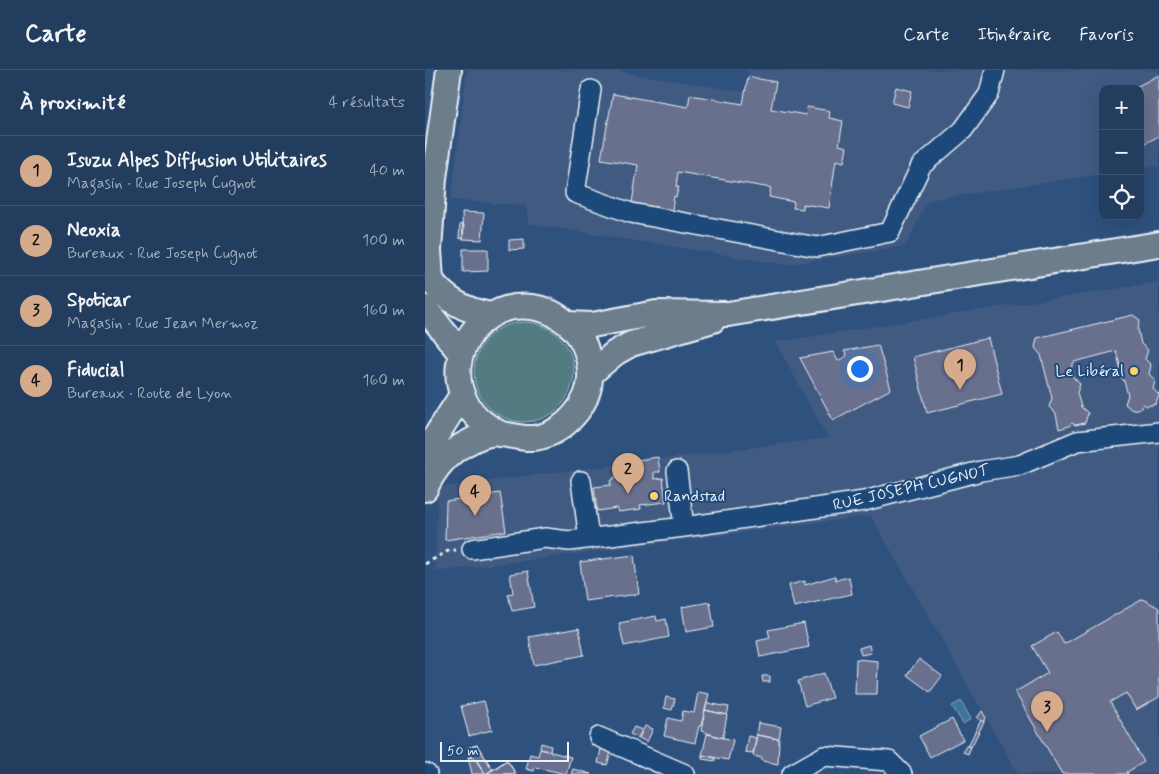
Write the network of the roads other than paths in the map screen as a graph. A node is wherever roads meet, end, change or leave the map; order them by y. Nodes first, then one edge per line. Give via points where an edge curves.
1 (433, 70) edge
2 (449, 70) edge
3 (995, 70) edge
4 (591, 90) dead end
5 (425, 119) edge
6 (1159, 244) edge
7 (728, 314) junction
8 (491, 315) junction
9 (429, 319) edge
10 (569, 324) junction
11 (461, 354) junction
12 (590, 374) junction
13 (462, 395) junction
14 (432, 432) edge
15 (1159, 432) edge
16 (499, 433) junction
17 (425, 453) edge
18 (677, 471) dead end
19 (581, 481) dead end
20 (425, 489) edge
21 (684, 527) junction
22 (589, 538) junction
23 (472, 549) road end
24 (599, 737) dead end
25 (685, 774) edge
26 (792, 774) edge
27 (902, 774) edge

1 - 5 main road
2 - 8 main road via 433,186 429,250 431,280 451,301 463,308
3 - 4 street via 989,94 963,130 921,166 890,232 817,247 631,213 575,193
6 - 7 main road
7 - 10 main road via 656,312 592,325
7 - 12 main road via 694,328 631,344
8 - 10 main road via 523,306 556,314
8 - 11 main road via 467,338
9 - 11 main road
10 - 12 main road via 585,347
11 - 13 main road via 458,375
12 - 16 main road via 587,392 579,409 552,432 535,438 516,438
13 - 14 main road
13 - 16 main road via 477,418
14 - 17 main road
15 - 21 street, RUE JOSEPH CUGNOT via 1077,441 1020,465 981,471 863,501
16 - 20 main road via 468,442 457,449 433,472
18 - 21 street
19 - 22 street
21 - 22 street, RUE JOSEPH CUGNOT
22 - 23 street, RUE JOSEPH CUGNOT via 569,541 545,538
24 - 25 street
26 - 27 street via 824,756 889,761

